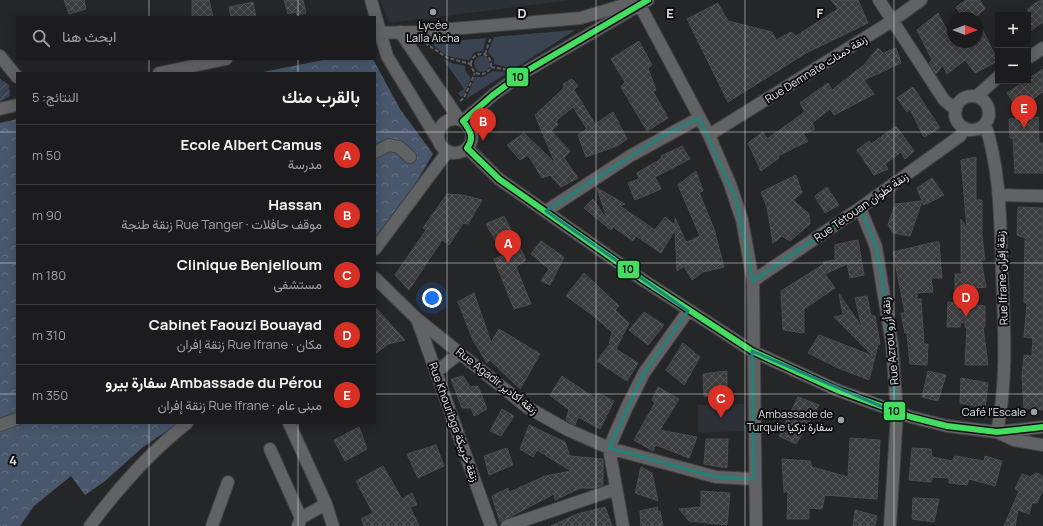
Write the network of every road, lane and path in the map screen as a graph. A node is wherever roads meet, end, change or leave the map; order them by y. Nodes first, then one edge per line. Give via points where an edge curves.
1 (371, 0) edge
2 (879, 0) edge
3 (922, 0) edge
4 (641, 2) edge
5 (374, 16) edge
6 (892, 21) junction
7 (495, 25) junction
8 (377, 32) edge
9 (400, 32) junction
10 (417, 32) junction
11 (1043, 48) edge
12 (485, 54) junction
13 (0, 56) edge
14 (1031, 56) edge
15 (221, 60) edge
16 (471, 64) junction
17 (164, 72) edge
18 (476, 73) junction
19 (16, 76) edge
20 (995, 80) edge
21 (977, 96) junction
22 (16, 105) edge
23 (451, 108) junction
24 (0, 109) edge
25 (956, 110) junction
26 (699, 118) junction
27 (461, 120) junction
28 (985, 124) junction
29 (965, 128) junction
30 (709, 135) junction
31 (438, 140) junction
32 (467, 148) junction
33 (376, 151) edge
34 (448, 152) junction
35 (410, 157) dead end
36 (999, 194) junction
37 (1043, 196) edge
38 (860, 208) junction
39 (546, 211) junction
40 (376, 248) edge
41 (376, 279) edge
42 (753, 281) junction
43 (688, 311) junction
44 (416, 318) junction
45 (752, 351) junction
46 (460, 353) junction
47 (436, 372) junction
48 (897, 413) junction
49 (16, 420) edge
50 (186, 424) edge
51 (289, 424) edge
52 (0, 425) edge
53 (1043, 427) edge
54 (997, 432) junction
55 (1043, 445) edge
56 (609, 448) junction
57 (270, 449) dead end
58 (754, 479) junction
59 (228, 482) dead end
60 (616, 489) junction
61 (326, 504) junction
62 (300, 522) edge
63 (90, 526) edge
64 (212, 526) edge
65 (333, 526) edge
66 (491, 526) edge
67 (506, 526) edge
68 (623, 526) edge
69 (756, 526) edge
70 (890, 526) edge

1 - 5 street
2 - 6 street
3 - 6 street, Rue Demnate زنقة دمنات
4 - 7 street via 581,18
4 - 26 street
4 - 27 street via 523,73
6 - 25 street via 944,100
6 - 30 street, Rue Demnate زنقة دمنات
7 - 10 street
7 - 12 path
8 - 9 street
8 - 31 street via 387,56
9 - 10 street
9 - 23 street
10 - 16 path via 423,41 442,55
11 - 14 street
12 - 16 path via 474,57
12 - 18 path via 490,59 489,70 483,74
13 - 19 street
15 - 17 street
16 - 18 path
18 - 23 path via 464,98
20 - 21 street
21 - 25 street via 963,99
21 - 28 street via 986,102 989,108
22 - 24 street
23 - 27 street
25 - 29 street via 957,120
26 - 30 street
26 - 39 street via 630,156
27 - 31 street via 452,119 445,122 438,133
27 - 32 street via 471,130 471,143
28 - 29 street via 976,129
28 - 36 street, Rue Ifrane زنقة إفران via 994,153
29 - 38 street, Rue Tétouan زنقة تطوان via 960,136
30 - 42 street via 736,199
31 - 34 street
32 - 34 street via 458,153
32 - 39 street via 492,173
33 - 35 street via 389,144 399,147
34 - 40 street
36 - 37 street
36 - 54 street, Rue Ifrane زنقة إفران via 1005,346 1001,412
38 - 42 street, Rue Tétouan زنقة تطوان
38 - 48 street, Rue Azrou زنقة أزرو via 876,247 882,278 892,345
39 - 43 street
41 - 44 street, Rue Agadir زنقة أكادير
42 - 45 street
43 - 45 street
43 - 56 street via 644,373
44 - 46 street, Rue Agadir زنقة أكادير
44 - 47 street, Rue Khouribga زنقة خريبكة
45 - 48 street via 837,390
45 - 58 street
46 - 47 street
46 - 56 street, Rue Agadir زنقة أكادير via 527,407 566,429
47 - 66 street, Rue Khouribga زنقة خريبكة
48 - 54 street via 946,426
48 - 70 street, Rue Azrou زنقة أزرو
49 - 52 street
50 - 63 street via 132,473
51 - 61 street
53 - 54 street
54 - 55 street via 1014,440
56 - 58 street, Rue Agadir زنقة أكادير via 716,477
56 - 60 street
57 - 62 street
58 - 69 street
59 - 64 street
60 - 67 street
60 - 68 street
61 - 62 street
61 - 65 street

